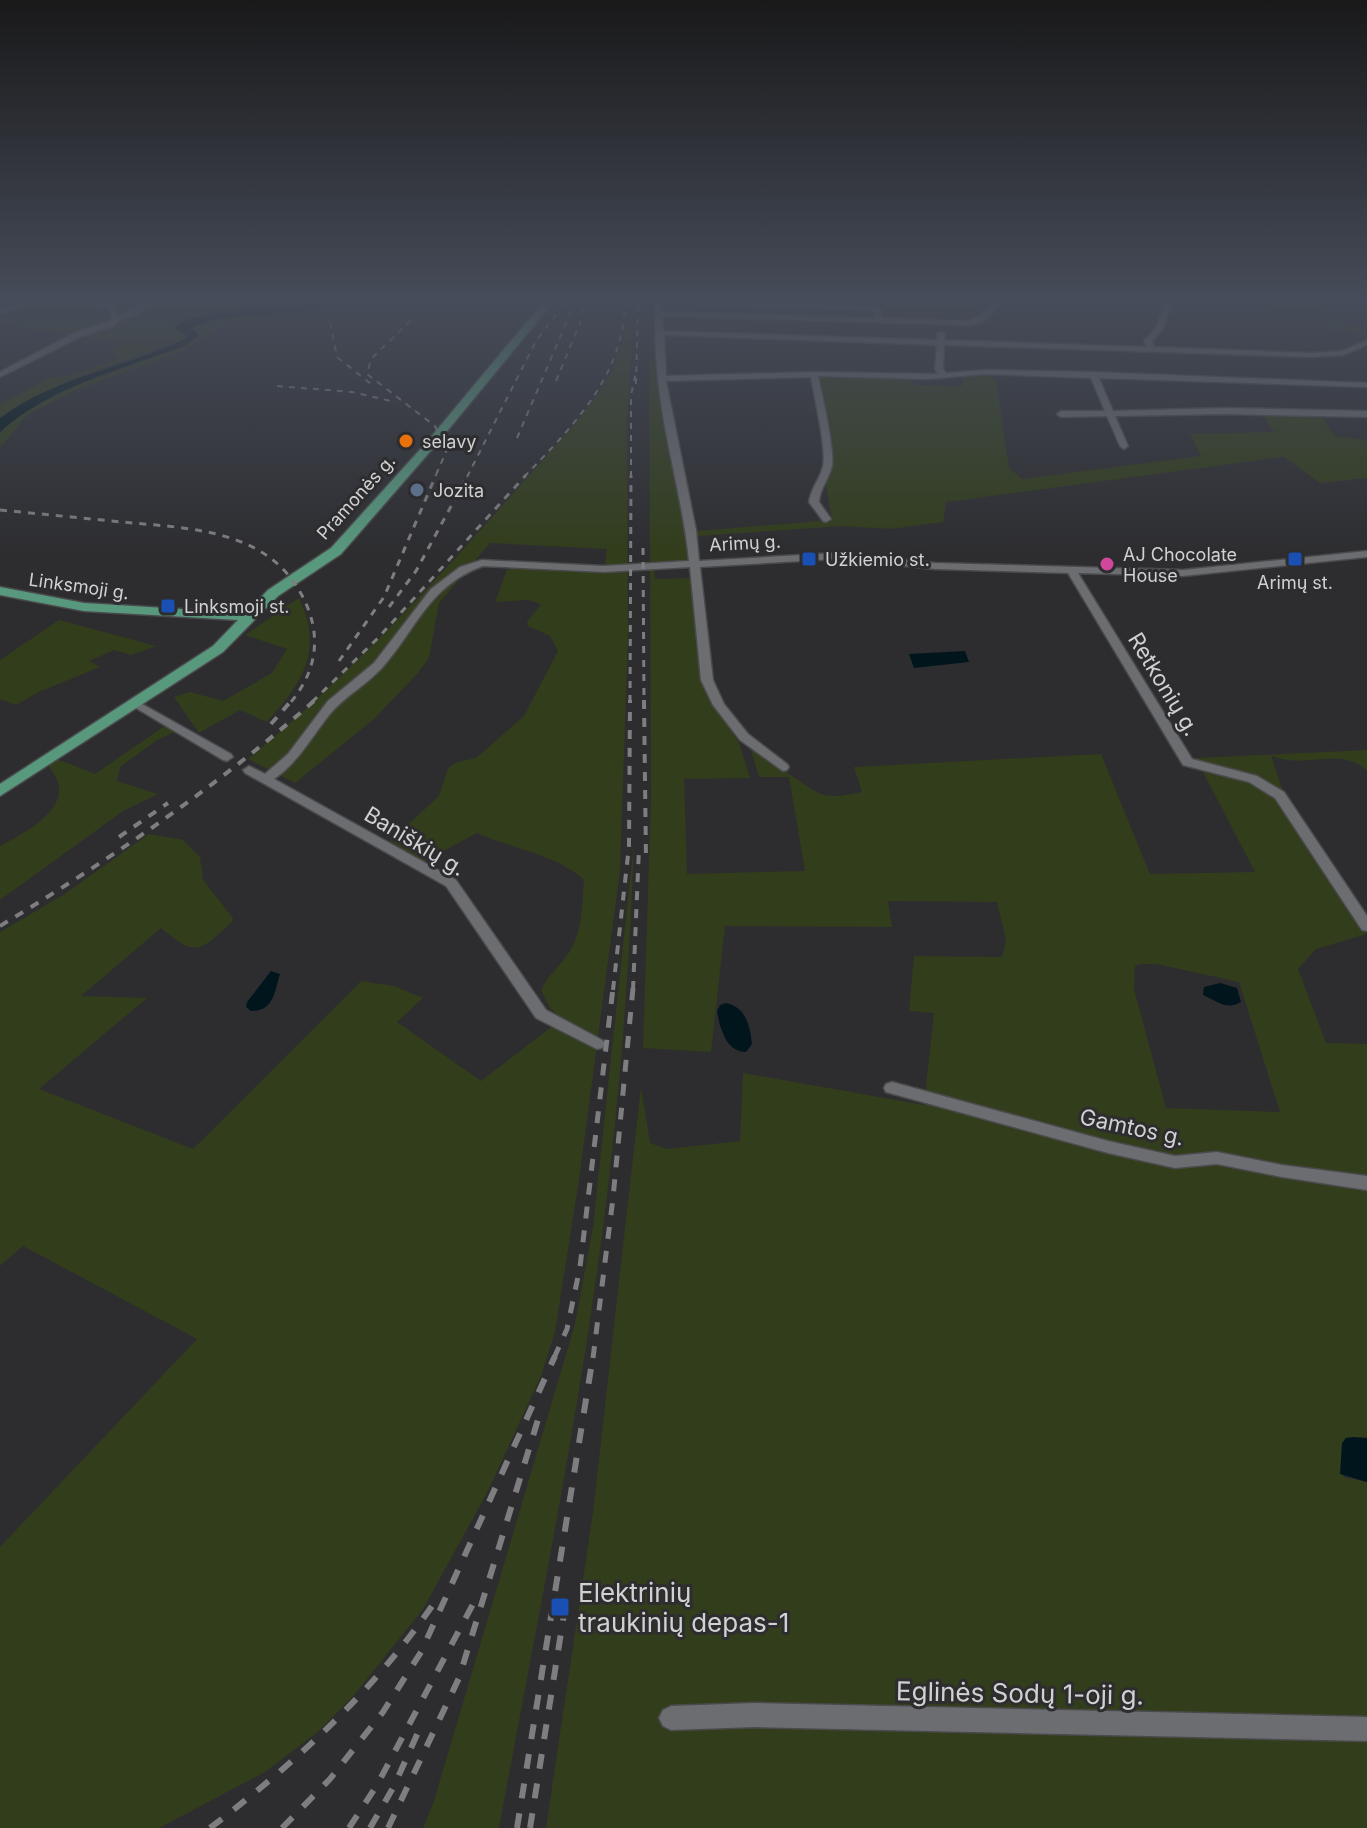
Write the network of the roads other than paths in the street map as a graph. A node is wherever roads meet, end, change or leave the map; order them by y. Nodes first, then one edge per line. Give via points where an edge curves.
1 (479, 385) edge
2 (663, 385) edge
3 (816, 385) edge
4 (1100, 385) edge
5 (1111, 413) junction
6 (1061, 414) dead end
7 (1367, 414) edge
8 (1124, 446) dead end
9 (826, 519) dead end
10 (1367, 554) edge
11 (695, 563) junction
12 (1072, 571) junction
13 (0, 591) edge
14 (249, 617) junction
15 (135, 703) junction
16 (227, 757) dead end
17 (783, 767) dead end
18 (249, 770) dead end
19 (265, 779) junction
20 (0, 791) edge
21 (1367, 927) edge
22 (597, 1044) dead end
23 (892, 1088) dead end
24 (1367, 1183) edge
25 (671, 1718) dead end
26 (1367, 1729) edge

1 - 14 main road, Pramonės g. via 336,551 287,582
2 - 11 street
3 - 9 street via 828,465 814,502
4 - 5 street
5 - 6 street
5 - 7 street
5 - 8 street
10 - 12 street, Arimų g. via 1203,572
11 - 12 street, Arimų g. via 835,556
11 - 17 street via 707,680 744,737
11 - 19 street, Arimų g. via 593,569 493,562 466,568 425,599 379,663 330,706 282,770
12 - 21 street, Retkonių g. via 1187,762 1253,779 1280,795
13 - 14 main road, Linksmoji g. via 84,607
14 - 15 main road, Pramonės g. via 218,649
15 - 16 street
15 - 20 main road, Pramonės g.
18 - 19 street, Baniškių g.
19 - 22 street, Baniškių g. via 451,883 541,1014
23 - 24 street, Gamtos g. via 1175,1162 1217,1158
25 - 26 street, Eglinės Sodų 1-oji g. via 755,1715

